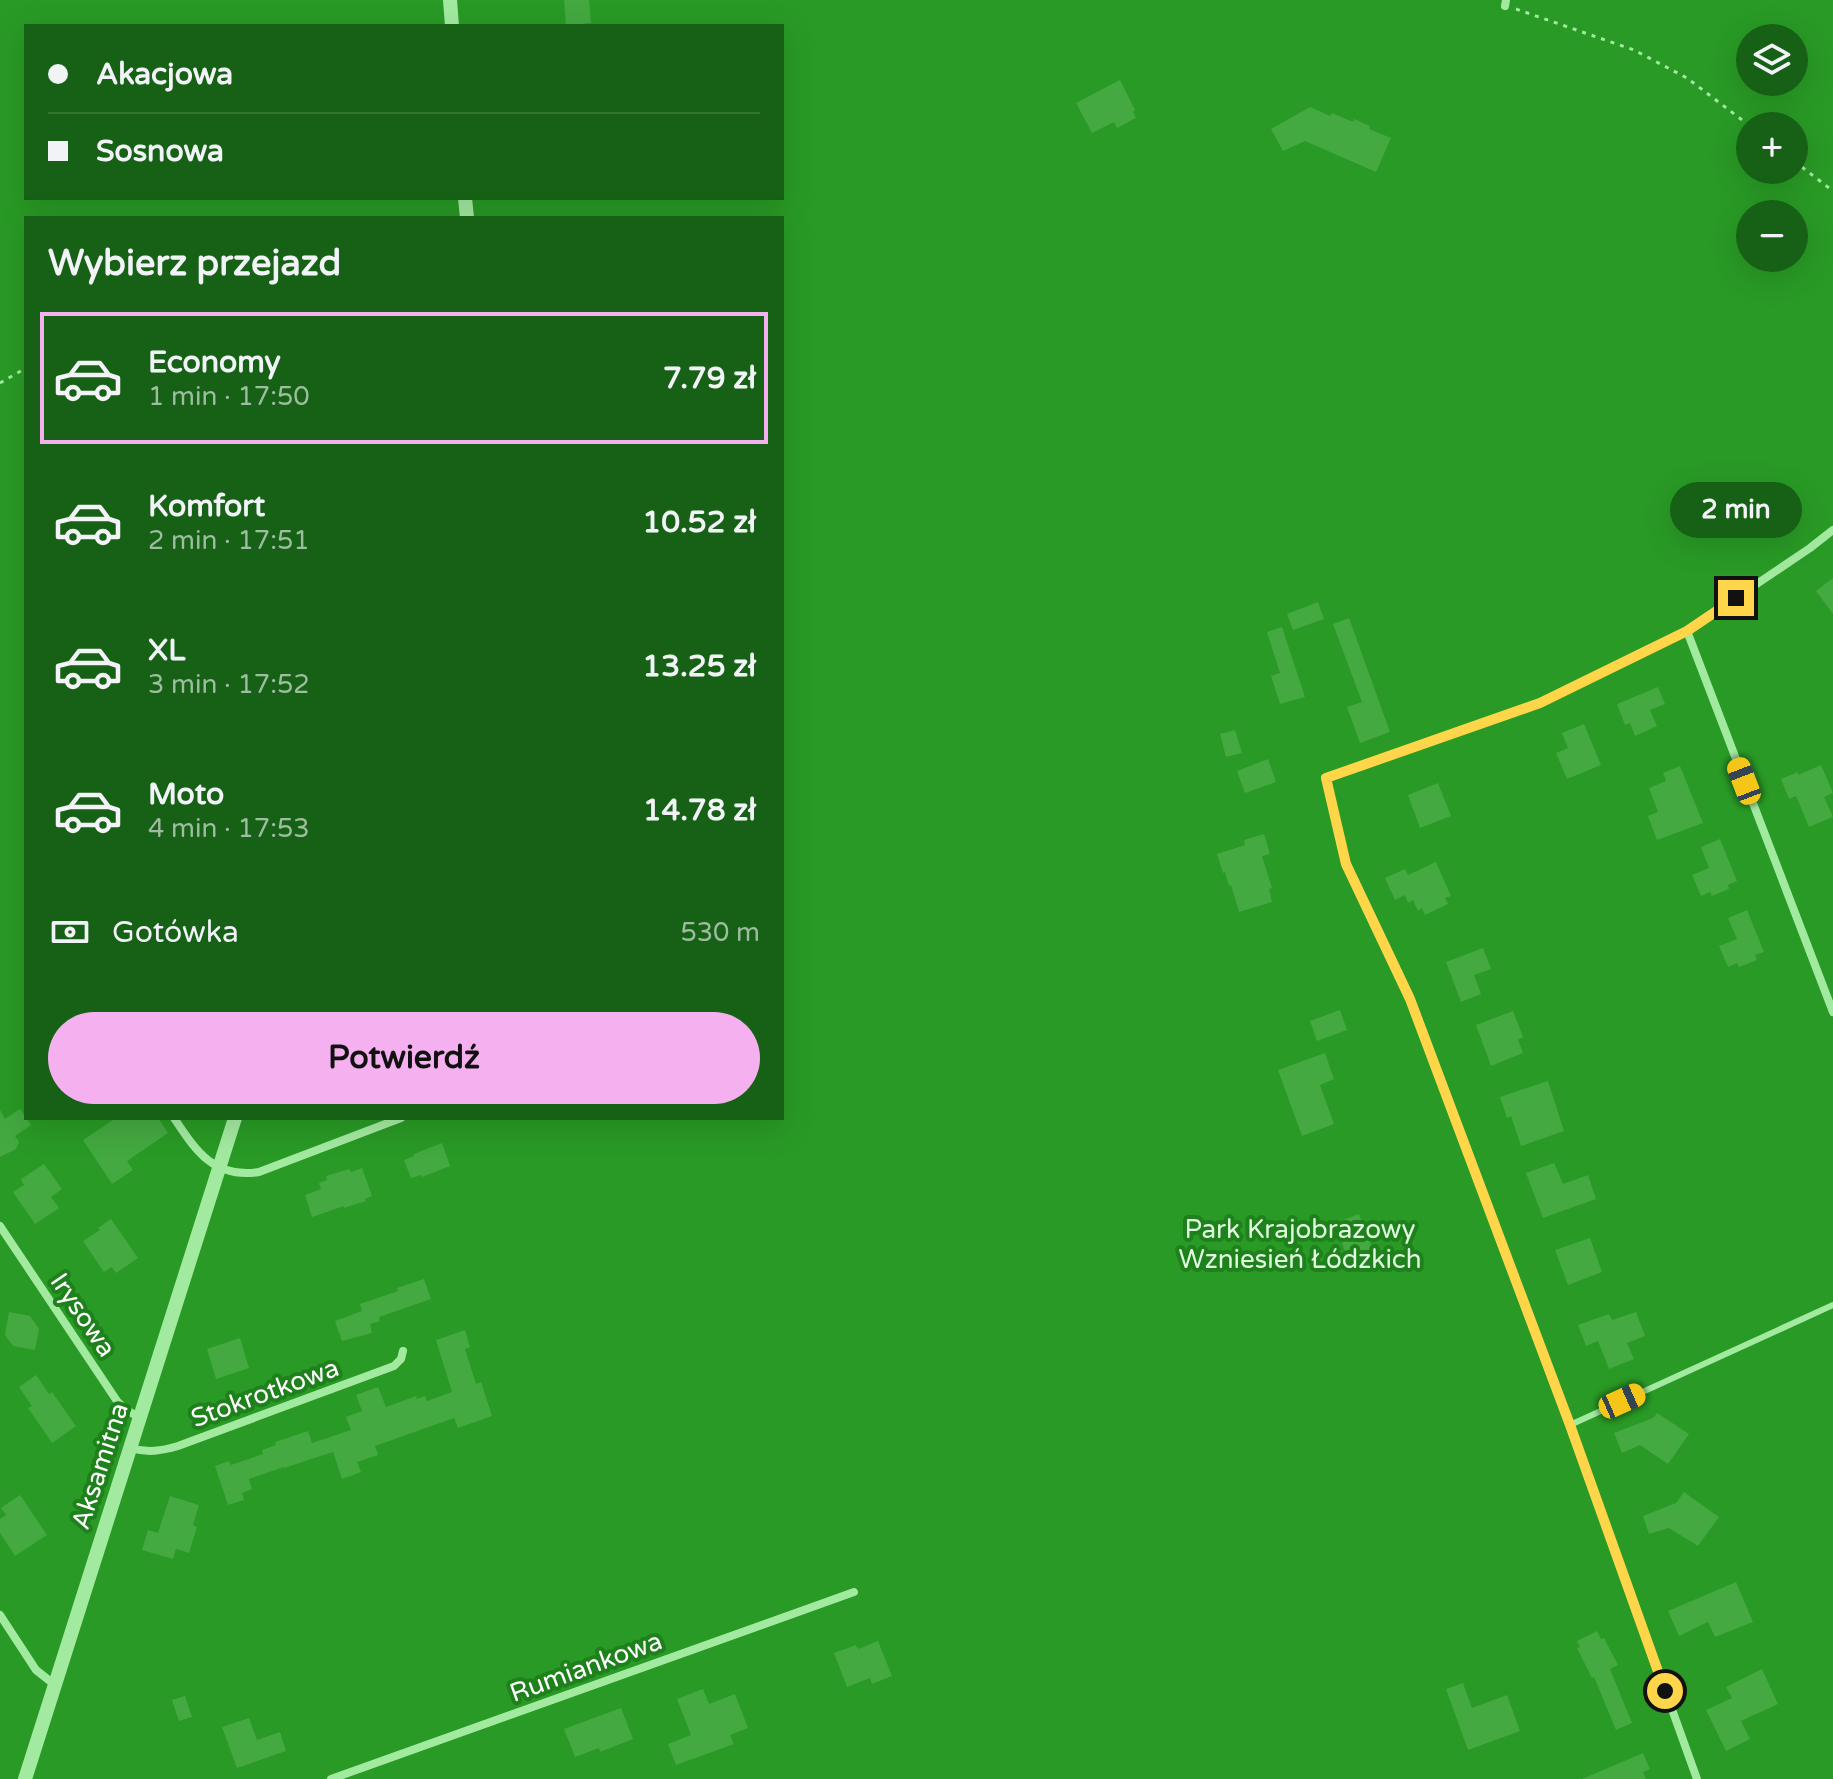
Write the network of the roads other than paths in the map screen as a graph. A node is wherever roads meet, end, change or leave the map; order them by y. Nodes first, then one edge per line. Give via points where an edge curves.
1 (450, 0) edge
2 (452, 24) edge
3 (1833, 530) edge
4 (1687, 631) junction
5 (1833, 1012) edge
6 (175, 1120) edge
7 (234, 1120) edge
8 (396, 1120) edge
9 (219, 1168) junction
10 (0, 1226) edge
11 (1833, 1305) edge
12 (403, 1351) dead end
13 (140, 1418) junction
14 (1570, 1425) junction
15 (130, 1448) junction
16 (854, 1592) dead end
17 (0, 1615) edge
18 (55, 1685) junction
19 (25, 1779) edge
20 (331, 1779) edge
21 (1697, 1779) edge

1 - 2 street
3 - 4 street
4 - 5 street
4 - 14 street via 1540,703 1326,778 1346,864 1410,999
6 - 9 street via 200,1155
7 - 9 street, Aksamitna
8 - 9 street via 259,1172
9 - 13 street, Aksamitna
10 - 13 street, Irysowa via 117,1401
11 - 14 lane
12 - 15 street, Stokrotkowa via 394,1366 178,1446 148,1452
13 - 15 street, Aksamitna
14 - 21 street
15 - 18 street, Aksamitna
16 - 20 street, Rumiankowa
17 - 18 street via 36,1670
18 - 19 street, Aksamitna

